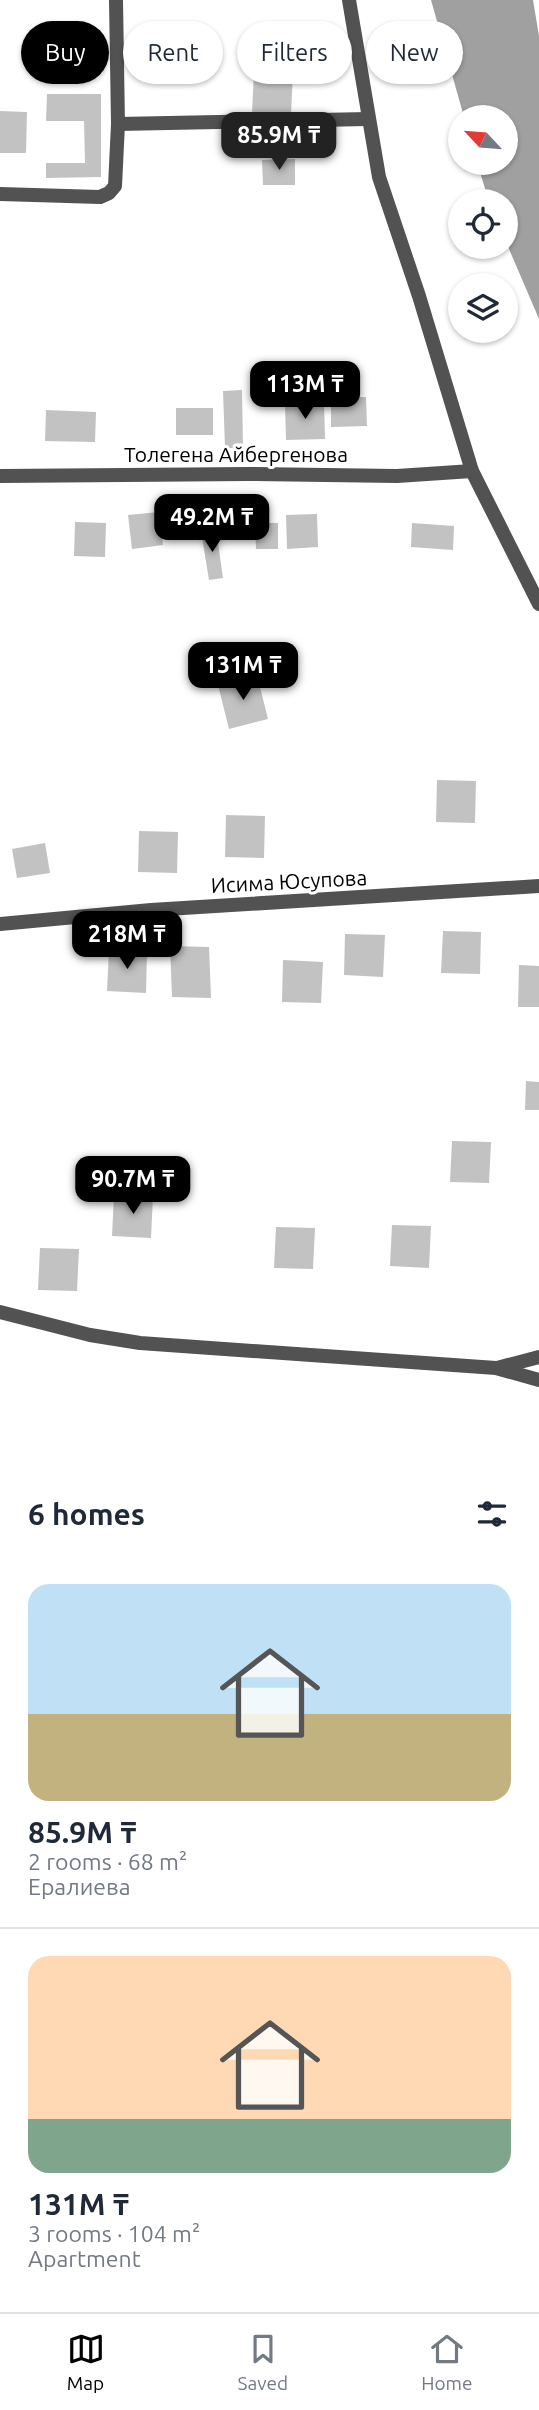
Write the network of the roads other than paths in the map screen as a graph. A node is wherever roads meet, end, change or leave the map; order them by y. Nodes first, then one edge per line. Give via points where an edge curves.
1 (116, 0) edge
2 (349, 0) edge
3 (368, 120) junction
4 (118, 124) junction
5 (0, 194) edge
6 (472, 471) junction
7 (0, 476) edge
8 (539, 604) edge
9 (539, 886) edge
10 (0, 924) edge
11 (0, 1312) edge
12 (539, 1357) edge
13 (496, 1368) junction
14 (539, 1380) edge

1 - 4 street
2 - 3 street
3 - 4 street
3 - 6 street via 379,177
4 - 5 street via 117,178 110,193 100,197
6 - 7 street, Толегена Айбергенова via 397,476
6 - 8 street
9 - 10 street, Исима Юсупова
11 - 13 street via 140,1343
12 - 13 street
13 - 14 street

